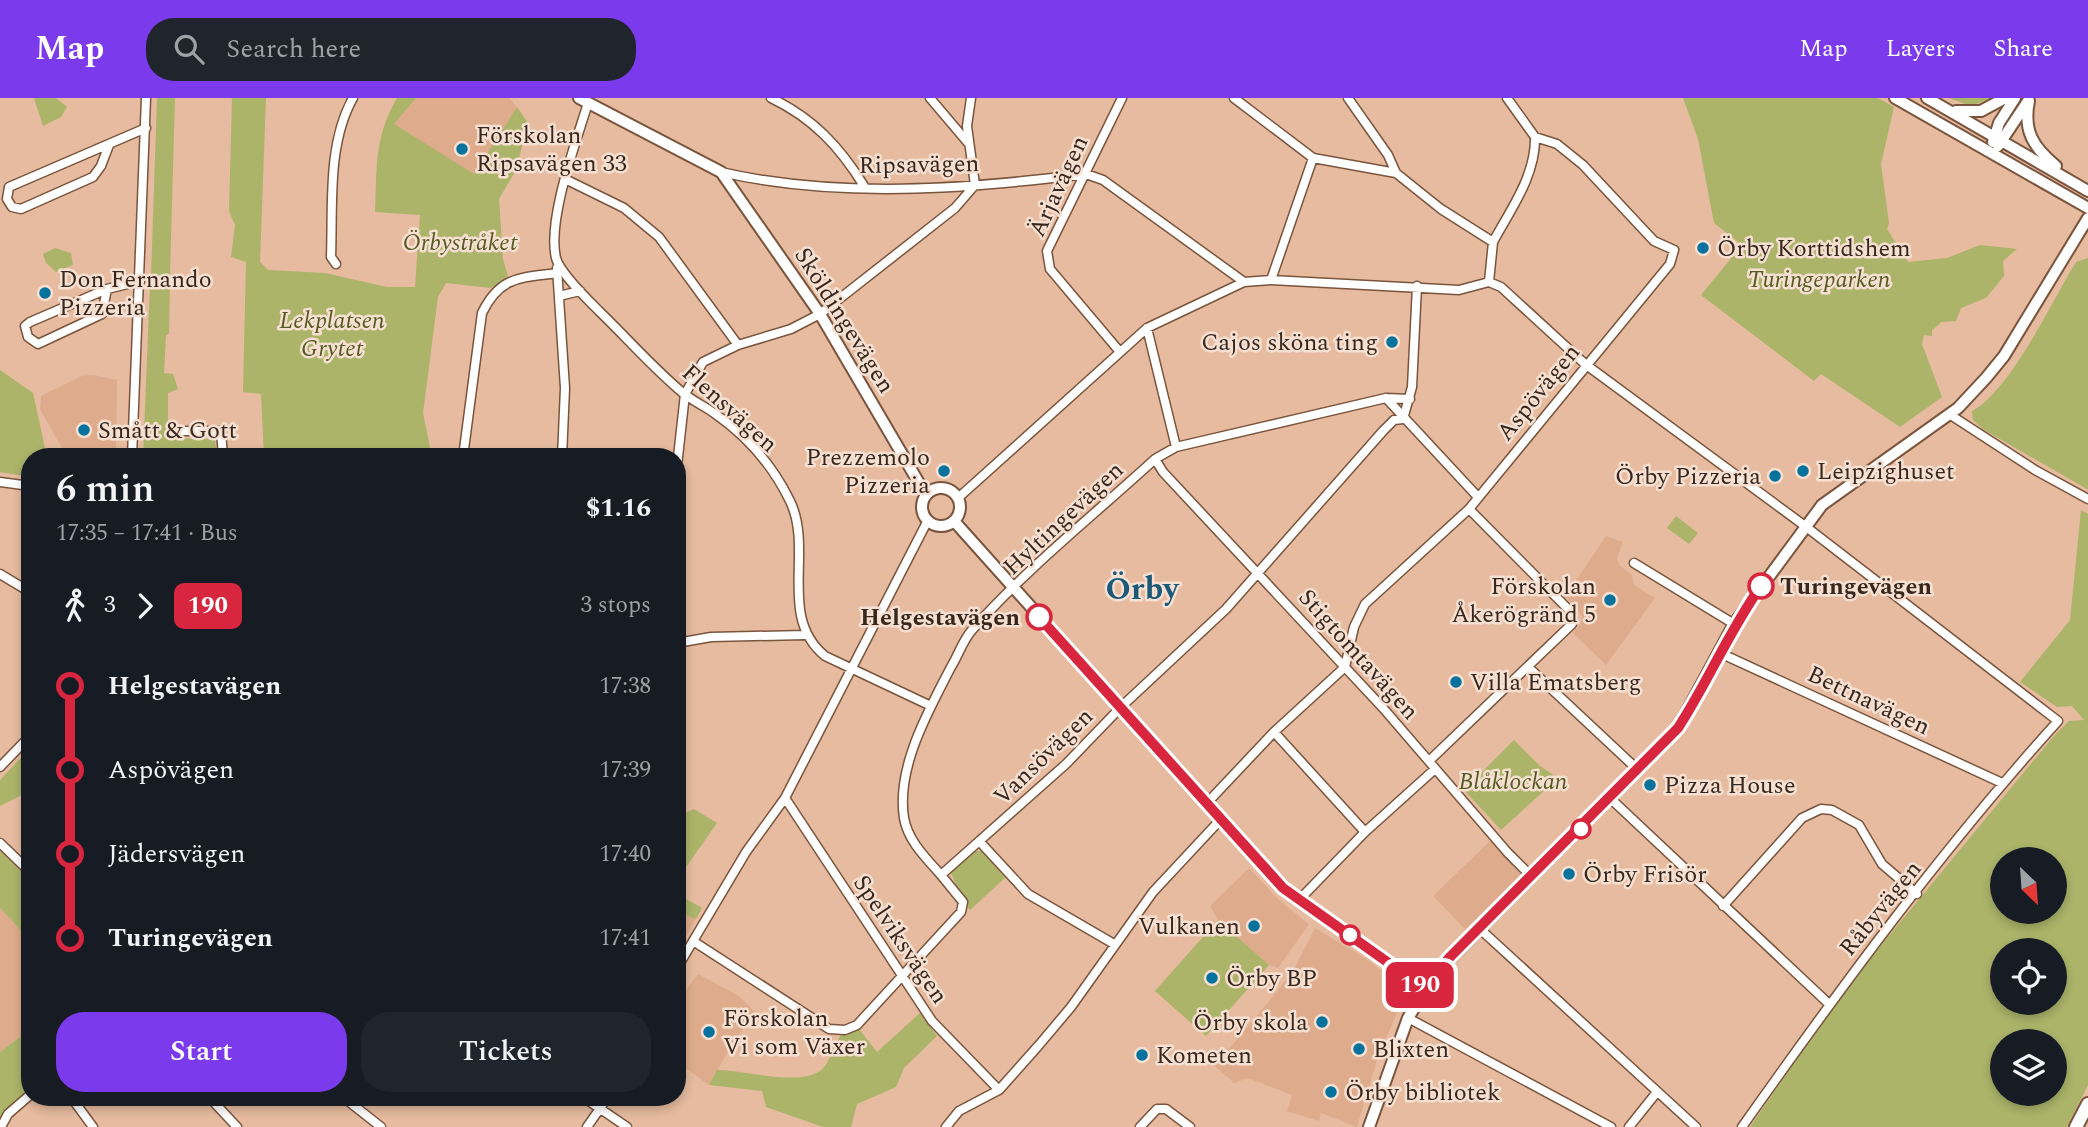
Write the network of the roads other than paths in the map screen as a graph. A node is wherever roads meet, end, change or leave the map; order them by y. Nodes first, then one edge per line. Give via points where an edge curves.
1 (146, 98) edge
2 (353, 98) edge
3 (771, 98) edge
4 (930, 98) edge
5 (971, 98) edge
6 (1122, 98) edge
7 (1234, 98) edge
8 (1348, 98) edge
9 (1507, 98) edge
10 (1895, 98) edge
11 (1927, 98) edge
12 (2005, 98) edge
13 (2015, 98) edge
14 (2030, 99) edge
15 (584, 101) edge
16 (1949, 110) junction
17 (146, 128) junction
18 (1535, 137) junction
19 (1998, 138) junction
20 (969, 144) junction
21 (109, 145) junction
22 (1992, 153) junction
23 (1313, 158) junction
24 (721, 172) junction
25 (1396, 173) junction
26 (1086, 174) junction
27 (565, 178) junction
28 (2073, 182) junction
29 (975, 185) junction
30 (864, 186) junction
31 (2088, 191) edge
32 (2088, 208) edge
33 (2088, 218) edge
34 (1493, 242) junction
35 (556, 259) junction
36 (336, 264) dead end
37 (557, 273) junction
38 (1270, 280) junction
39 (141, 281) junction
40 (1244, 282) junction
41 (1489, 282) junction
42 (1417, 286) junction
43 (107, 289) junction
44 (580, 291) junction
45 (559, 296) junction
46 (820, 314) junction
47 (1147, 328) junction
48 (738, 345) junction
49 (1120, 352) junction
50 (1586, 365) junction
51 (685, 394) junction
52 (1386, 398) junction
53 (1410, 399) junction
54 (1949, 414) junction
55 (1403, 419) junction
56 (177, 431) dead end
57 (1176, 447) junction
58 (132, 448) edge
59 (222, 448) edge
60 (464, 448) edge
61 (562, 448) edge
62 (679, 448) edge
63 (1155, 459) junction
64 (0, 482) edge
65 (21, 485) edge
66 (926, 495) junction
67 (1477, 496) junction
68 (958, 498) junction
69 (2088, 499) edge
70 (1469, 509) junction
71 (928, 520) junction
72 (954, 521) junction
73 (1805, 526) junction
74 (1634, 563) dead end
75 (1258, 573) junction
76 (0, 574) edge
77 (21, 587) edge
78 (1014, 588) junction
79 (1734, 625) junction
80 (805, 635) junction
81 (686, 641) edge
82 (1720, 653) junction
83 (851, 667) junction
84 (1345, 667) junction
85 (1528, 667) junction
86 (931, 706) junction
87 (1121, 706) junction
88 (1274, 732) junction
89 (21, 745) edge
90 (1429, 761) junction
91 (1, 764) edge
92 (1435, 769) junction
93 (1638, 769) junction
94 (2002, 783) junction
95 (785, 798) junction
96 (1611, 799) junction
97 (1208, 802) junction
98 (1222, 818) junction
99 (1366, 832) junction
100 (980, 842) junction
101 (0, 843) edge
102 (21, 863) edge
103 (941, 875) junction
104 (1532, 877) junction
105 (1917, 894) junction
106 (1298, 901) junction
107 (1723, 906) junction
108 (1480, 929) junction
109 (693, 941) junction
110 (1114, 944) junction
111 (686, 953) edge
112 (902, 974) junction
113 (1424, 988) junction
114 (1828, 1003) junction
115 (1408, 1018) junction
116 (999, 1090) junction
117 (1657, 1092) junction
118 (21, 1102) edge
119 (2088, 1104) edge
120 (78, 1106) edge
121 (217, 1106) edge
122 (354, 1106) edge
123 (595, 1106) edge
124 (603, 1106) edge
125 (601, 1110) junction
126 (1, 1127) edge
127 (93, 1127) edge
128 (237, 1127) edge
129 (381, 1127) edge
130 (587, 1127) edge
131 (627, 1127) edge
132 (946, 1127) edge
133 (1140, 1127) edge
134 (1190, 1127) edge
135 (1369, 1127) edge
136 (1611, 1127) edge
137 (1629, 1127) edge
138 (1696, 1127) edge
139 (1742, 1127) edge
140 (2076, 1127) edge

1 - 17 street
2 - 36 street via 343,116 338,142 331,257
3 - 30 street via 816,125 837,146
4 - 20 street
5 - 20 street
6 - 26 street, Ärjavägen
7 - 23 street
8 - 25 street
9 - 18 street
10 - 22 street
11 - 16 street
12 - 16 street via 1975,113
13 - 19 street
14 - 19 street
14 - 28 street via 2026,120 2031,141
15 - 24 street, Ripsavägen
15 - 27 street
16 - 19 street
17 - 21 street
17 - 39 street
18 - 34 street via 1529,173
18 - 50 street, Aspövägen via 1558,144 1654,241 1674,250 1670,264
19 - 22 street
19 - 28 street
20 - 29 street
21 - 21 street via 9,187 6,193 12,207 22,209 93,177
22 - 32 street
23 - 25 street
23 - 38 street
24 - 30 street, Ripsavägen via 805,185
24 - 46 street, Sköldingevägen
25 - 34 street
26 - 29 street, Ripsavägen
26 - 40 street via 1102,180
26 - 49 street, Ärjavägen via 1047,251 1050,269
27 - 35 street via 557,205
27 - 48 street via 624,208 659,237
28 - 31 street
29 - 30 street, Ripsavägen
29 - 46 street via 955,208
33 - 54 street via 2004,356
34 - 41 street
35 - 37 street
35 - 44 street, Flensvägen
37 - 45 street
37 - 60 street via 511,280 489,298 482,313
38 - 40 street
38 - 42 street
39 - 43 street
39 - 58 street
40 - 47 street
41 - 42 street via 1459,290
41 - 50 street via 1501,287
42 - 53 street
43 - 43 street via 30,322 25,326 28,337 38,344 102,314
44 - 45 street
44 - 51 street, Flensvägen
45 - 61 street via 565,388
46 - 48 street via 791,329
46 - 66 street, Sköldingevägen
47 - 49 street
47 - 57 street
48 - 51 street via 703,362
49 - 68 street
50 - 67 street, Aspövägen
50 - 73 street
51 - 62 street
51 - 80 street, Flensvägen via 753,447 791,503 796,518 799,612
52 - 53 street, Hyltingevägen
52 - 55 street
52 - 57 street, Hyltingevägen
53 - 55 street
54 - 69 street
54 - 73 street via 1822,505
55 - 67 street
55 - 75 street, Vansövägen via 1394,420 1383,431
56 - 59 street via 221,431
57 - 63 street, Hyltingevägen
63 - 75 street, Stigtomtavägen
63 - 78 street, Hyltingevägen
64 - 65 street
66 - 68 street via 943,488
66 - 71 street, Sköldingevägen via 922,506
67 - 70 street, Aspövägen
68 - 72 street via 960,510
70 - 84 street, Aspövägen via 1365,604 1354,626
70 - 85 street via 1572,612 1572,624
71 - 72 street via 941,526
71 - 83 street
72 - 78 street
73 - 79 street
73 - 94 street, Råbyvägen via 2058,721
74 - 79 street
75 - 84 street, Stigtomtavägen
75 - 87 street, Vansövägen via 1226,609
76 - 77 street
78 - 86 street, Hyltingevägen via 970,633
78 - 87 street
79 - 82 street
80 - 81 street
80 - 83 street via 825,656
82 - 93 street via 1678,728
82 - 94 street, Bettnavägen
83 - 86 street
83 - 95 street
84 - 88 street
84 - 90 street, Stigtomtavägen
85 - 90 street
85 - 93 street
86 - 103 street, Hyltingevägen via 903,792 904,818 917,848
87 - 97 street
87 - 100 street, Vansövägen via 1066,764
88 - 97 street
88 - 99 street
89 - 91 street
90 - 92 street, Stigtomtavägen
92 - 99 street
92 - 104 street, Stigtomtavägen
93 - 96 street
94 - 105 street, Råbyvägen
95 - 109 street via 746,852
95 - 112 street, Spelviksvägen
96 - 104 street
96 - 107 street
97 - 98 street
98 - 106 street
98 - 110 street via 1153,892
99 - 106 street
100 - 103 street, Vansövägen
100 - 110 street via 1028,894
101 - 102 street
103 - 112 street via 963,902 961,912
104 - 108 street
105 - 107 street via 1882,864 1859,825 1821,809 1802,818
105 - 114 street, Råbyvägen
106 - 113 street
107 - 114 street
108 - 113 street
108 - 117 street
109 - 111 street
109 - 112 street via 829,1029 857,1025
110 - 116 street via 1071,1007
112 - 116 street, Spelviksvägen via 942,1033
113 - 115 street
114 - 139 street, Råbyvägen
115 - 135 street
115 - 136 street
116 - 132 street via 959,1111
117 - 137 street
117 - 138 street
118 - 126 street
119 - 140 main road
120 - 127 street
121 - 128 street
122 - 129 street
123 - 125 street
124 - 125 street
125 - 130 street
125 - 131 street
133 - 134 street via 1157,1109 1166,1109

